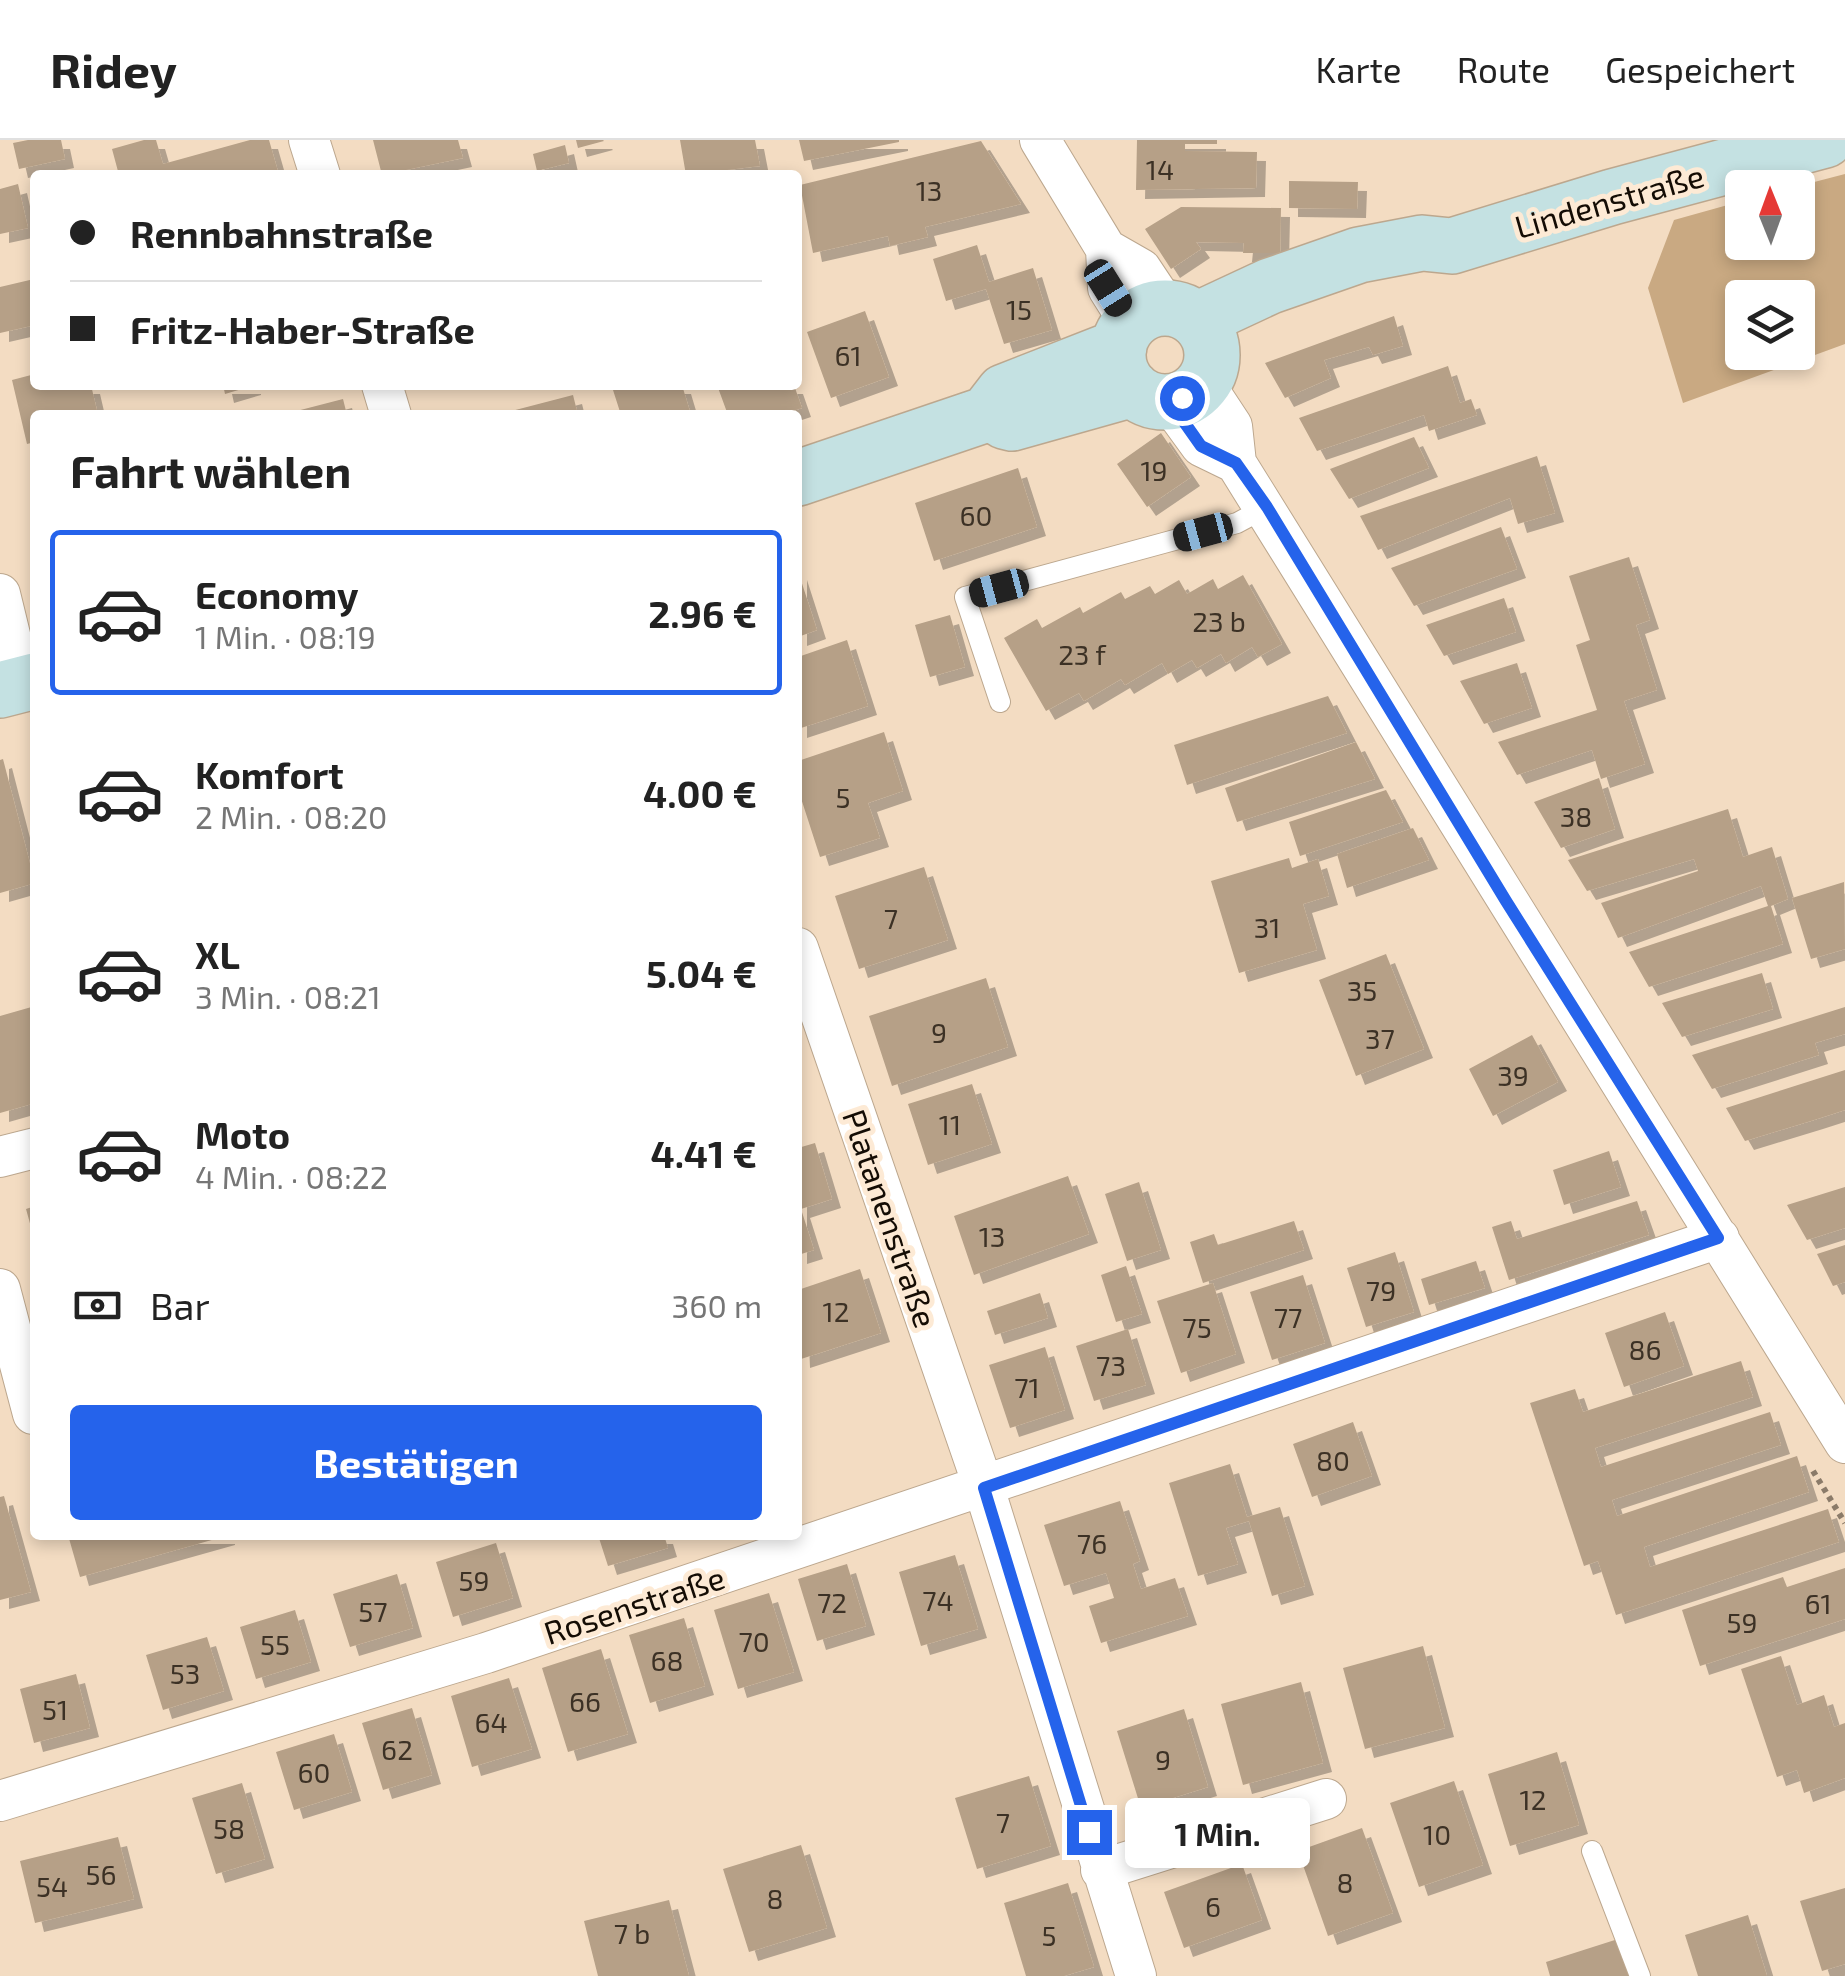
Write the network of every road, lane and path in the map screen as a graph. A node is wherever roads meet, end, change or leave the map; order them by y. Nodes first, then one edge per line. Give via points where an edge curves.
1 (309, 140) edge
2 (1040, 140) edge
3 (1825, 140) edge
4 (318, 170) edge
5 (1166, 353) junction
6 (802, 477) edge
7 (1267, 507) junction
8 (0, 594) edge
9 (19, 685) edge
10 (1000, 702) dead end
11 (802, 960) edge
12 (30, 1149) edge
13 (0, 1157) edge
14 (1718, 1238) junction
15 (0, 1290) edge
16 (30, 1403) edge
17 (1845, 1443) edge
18 (984, 1488) junction
19 (1326, 1798) dead end
20 (0, 1800) edge
21 (1592, 1851) dead end
22 (1101, 1870) junction
23 (1136, 1976) edge
24 (1640, 1976) edge

1 - 4 street
2 - 5 street via 1106,249 1141,269
3 - 5 main road, Lindenstraße via 1452,246 1433,266
5 - 6 main road, Lindenstraße via 1012,423 987,414
5 - 7 street via 1201,446 1236,463
7 - 10 lane via 1237,523 965,597
7 - 14 street
8 - 9 street
11 - 18 street, Platanenstraße
12 - 13 street
14 - 17 street
14 - 18 street, Rosenstraße
15 - 16 street
18 - 20 street, Rosenstraße via 486,1653
18 - 22 street, Platanenstraße
19 - 22 street
21 - 24 lane
22 - 23 street, Platanenstraße

